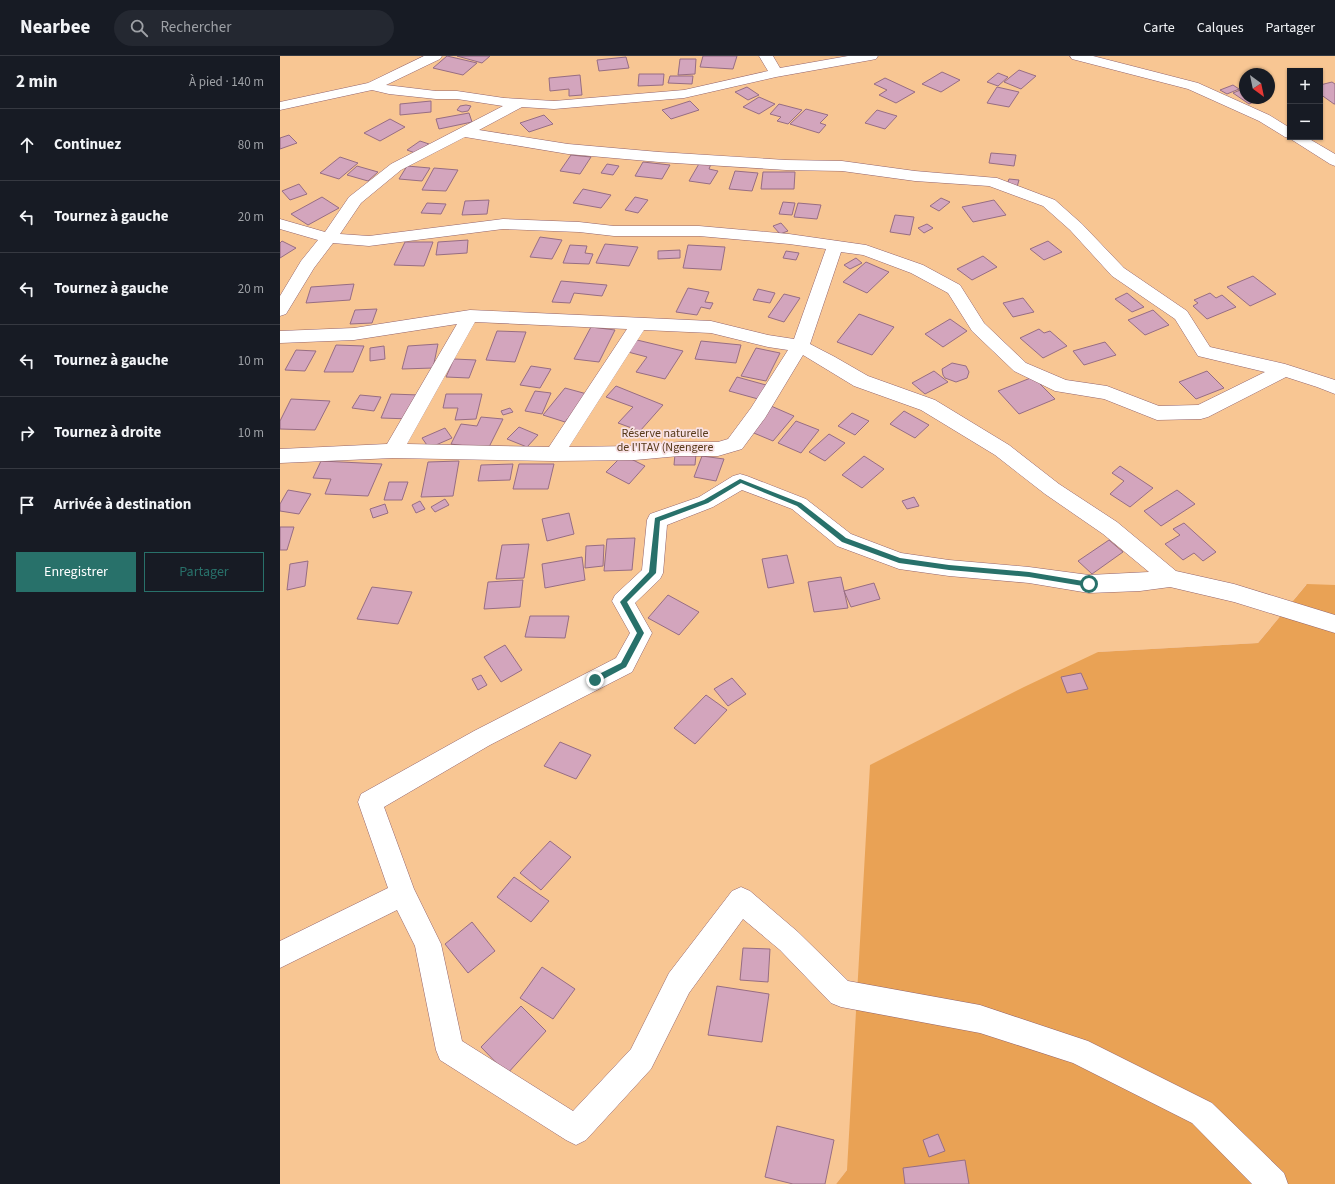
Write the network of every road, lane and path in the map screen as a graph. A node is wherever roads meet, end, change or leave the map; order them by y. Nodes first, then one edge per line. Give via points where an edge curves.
1 (436, 56) edge
2 (766, 56) edge
3 (871, 56) edge
4 (1077, 56) edge
5 (776, 73) junction
6 (372, 86) junction
7 (520, 103) junction
8 (280, 106) edge
9 (462, 132) junction
10 (1287, 132) edge
11 (1301, 140) edge
12 (1335, 161) edge
13 (280, 224) edge
14 (329, 238) junction
15 (835, 246) junction
16 (280, 310) edge
17 (470, 316) junction
18 (639, 324) junction
19 (280, 337) edge
20 (800, 346) junction
21 (1285, 370) junction
22 (1335, 388) edge
23 (393, 451) junction
24 (554, 454) junction
25 (280, 456) edge
26 (1170, 578) junction
27 (1335, 624) edge
28 (403, 894) junction
29 (280, 955) edge
30 (1273, 1184) edge

1 - 6 street
2 - 5 street
3 - 5 street
4 - 10 street via 1193,86 1264,118
5 - 7 street via 684,94 554,105
6 - 7 street via 389,90
6 - 8 street
7 - 9 street
9 - 14 street via 396,167 355,200
9 - 21 street via 568,149 786,165 842,166 915,176 991,181 1049,203 1076,227 1118,272 1181,316 1204,352
11 - 12 street
13 - 14 street
14 - 15 street via 369,241 503,224 614,231 699,231
14 - 16 street via 307,264
15 - 20 street
15 - 21 street via 866,250 917,269 954,289 978,326 1020,367 1062,386 1107,392 1157,413 1201,412 1256,382
17 - 18 street
17 - 19 street via 354,334
17 - 23 street
18 - 20 street via 711,327
18 - 24 street
20 - 24 street via 758,413 735,444 718,449
20 - 26 street via 861,381 928,405 1002,450 1052,489 1110,528
21 - 22 street
23 - 24 street
23 - 25 street
26 - 27 street via 1234,592
26 - 28 street via 1089,584 899,561 844,540 799,504 740,481 706,502 657,520 652,573 623,602 641,633 624,665 482,738 370,802
28 - 29 street
28 - 30 street via 428,944 450,1050 576,1130 641,1058 679,983 741,900 789,941 841,993 980,1019 1078,1051 1202,1113

